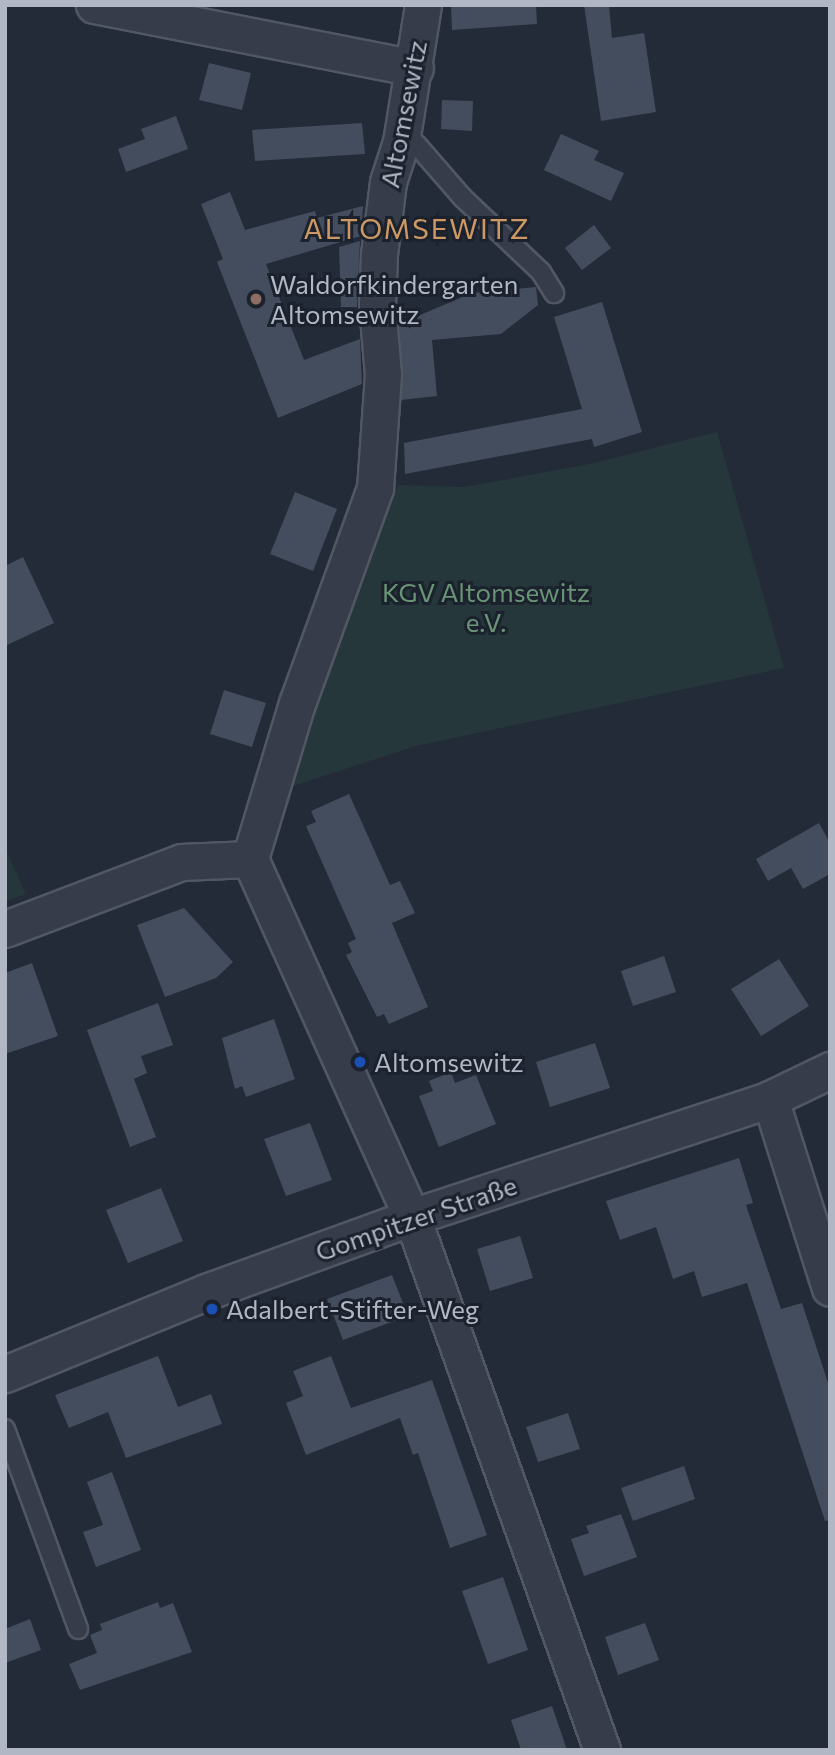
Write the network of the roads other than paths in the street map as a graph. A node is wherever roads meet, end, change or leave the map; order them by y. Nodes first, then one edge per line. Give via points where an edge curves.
1 (94, 5) edge
2 (423, 5) edge
3 (415, 68) junction
4 (401, 142) junction
5 (554, 293) dead end
6 (250, 859) junction
7 (5, 929) edge
8 (830, 1070) edge
9 (770, 1099) junction
10 (412, 1217) junction
11 (830, 1289) edge
12 (5, 1374) edge
13 (5, 1429) edge
14 (78, 1629) dead end
15 (602, 1750) edge

1 - 3 street
2 - 3 street, Altomsewitz
3 - 4 street, Altomsewitz
4 - 5 lane via 416,144 463,198 541,272
4 - 6 street, Altomsewitz via 388,182 379,254 377,306 383,374 375,488 297,703
6 - 7 street via 181,862
6 - 10 street
8 - 9 street, Gompitzer Straße
9 - 10 street, Gompitzer Straße
9 - 11 street
10 - 12 street, Gompitzer Straße via 206,1292
10 - 15 street
13 - 14 lane

